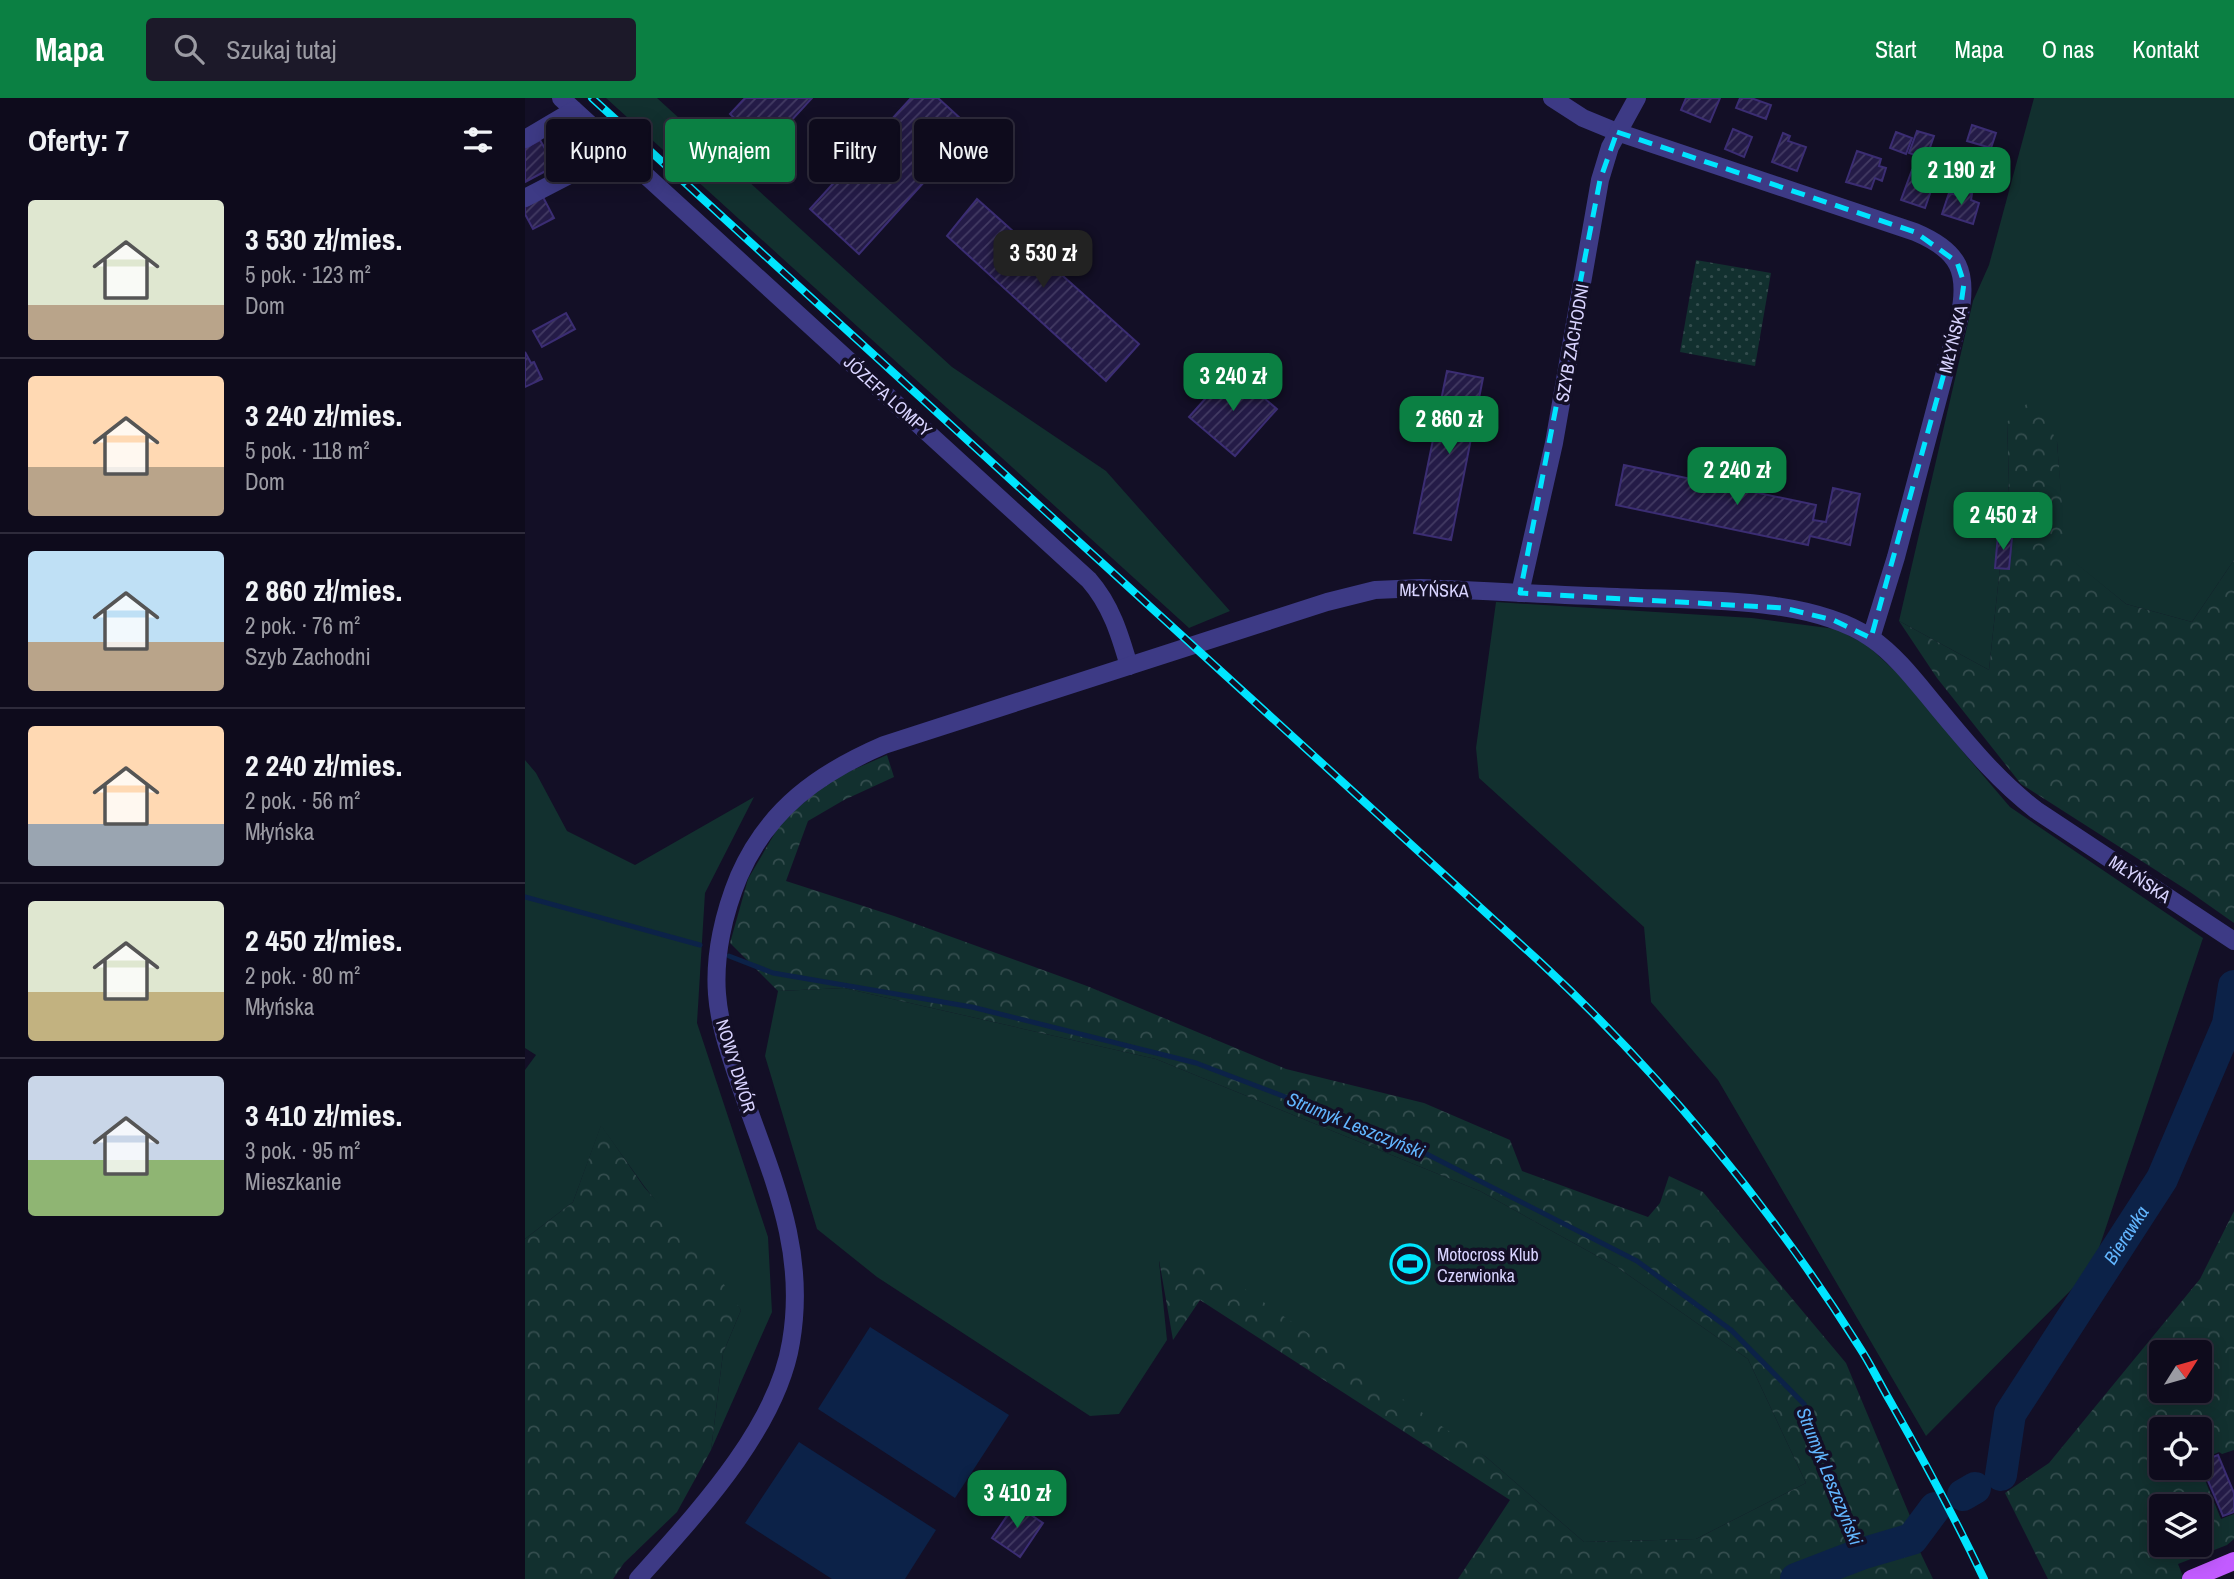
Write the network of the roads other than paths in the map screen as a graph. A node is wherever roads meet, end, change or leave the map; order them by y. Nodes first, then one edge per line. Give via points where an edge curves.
1 (1552, 98) edge
2 (1637, 98) edge
3 (567, 104) edge
4 (583, 119) edge
5 (1617, 132) junction
6 (525, 139) edge
7 (651, 181) edge
8 (556, 182) edge
9 (525, 198) edge
10 (1520, 593) junction
11 (1871, 638) junction
12 (1129, 666) junction
13 (2234, 941) edge
14 (2234, 1561) edge
15 (638, 1579) edge
16 (2192, 1579) edge

1 - 5 street, MŁYŃSKA
2 - 5 street, SZYB ZACHODNI
3 - 4 street, JÓZEFA LOMPY
3 - 6 street, JÓZEFA LOMPY
5 - 10 street, SZYB ZACHODNI via 1601,180 1552,451
5 - 11 street, MŁYŃSKA via 1908,229 1937,243 1957,262 1964,291 1959,319
7 - 12 street, JÓZEFA LOMPY via 1089,580 1106,603
8 - 9 street
10 - 11 street, MŁYŃSKA via 1784,608 1833,620
10 - 12 street, MŁYŃSKA via 1375,590
11 - 13 street, MŁYŃSKA via 1907,671 2010,790
12 - 15 street, NOWY DWÓR via 909,736 852,759 794,799 761,834 749,855 729,903 717,994 728,1048 790,1232 796,1280 791,1343 771,1401 743,1449 695,1515
14 - 16 main road

